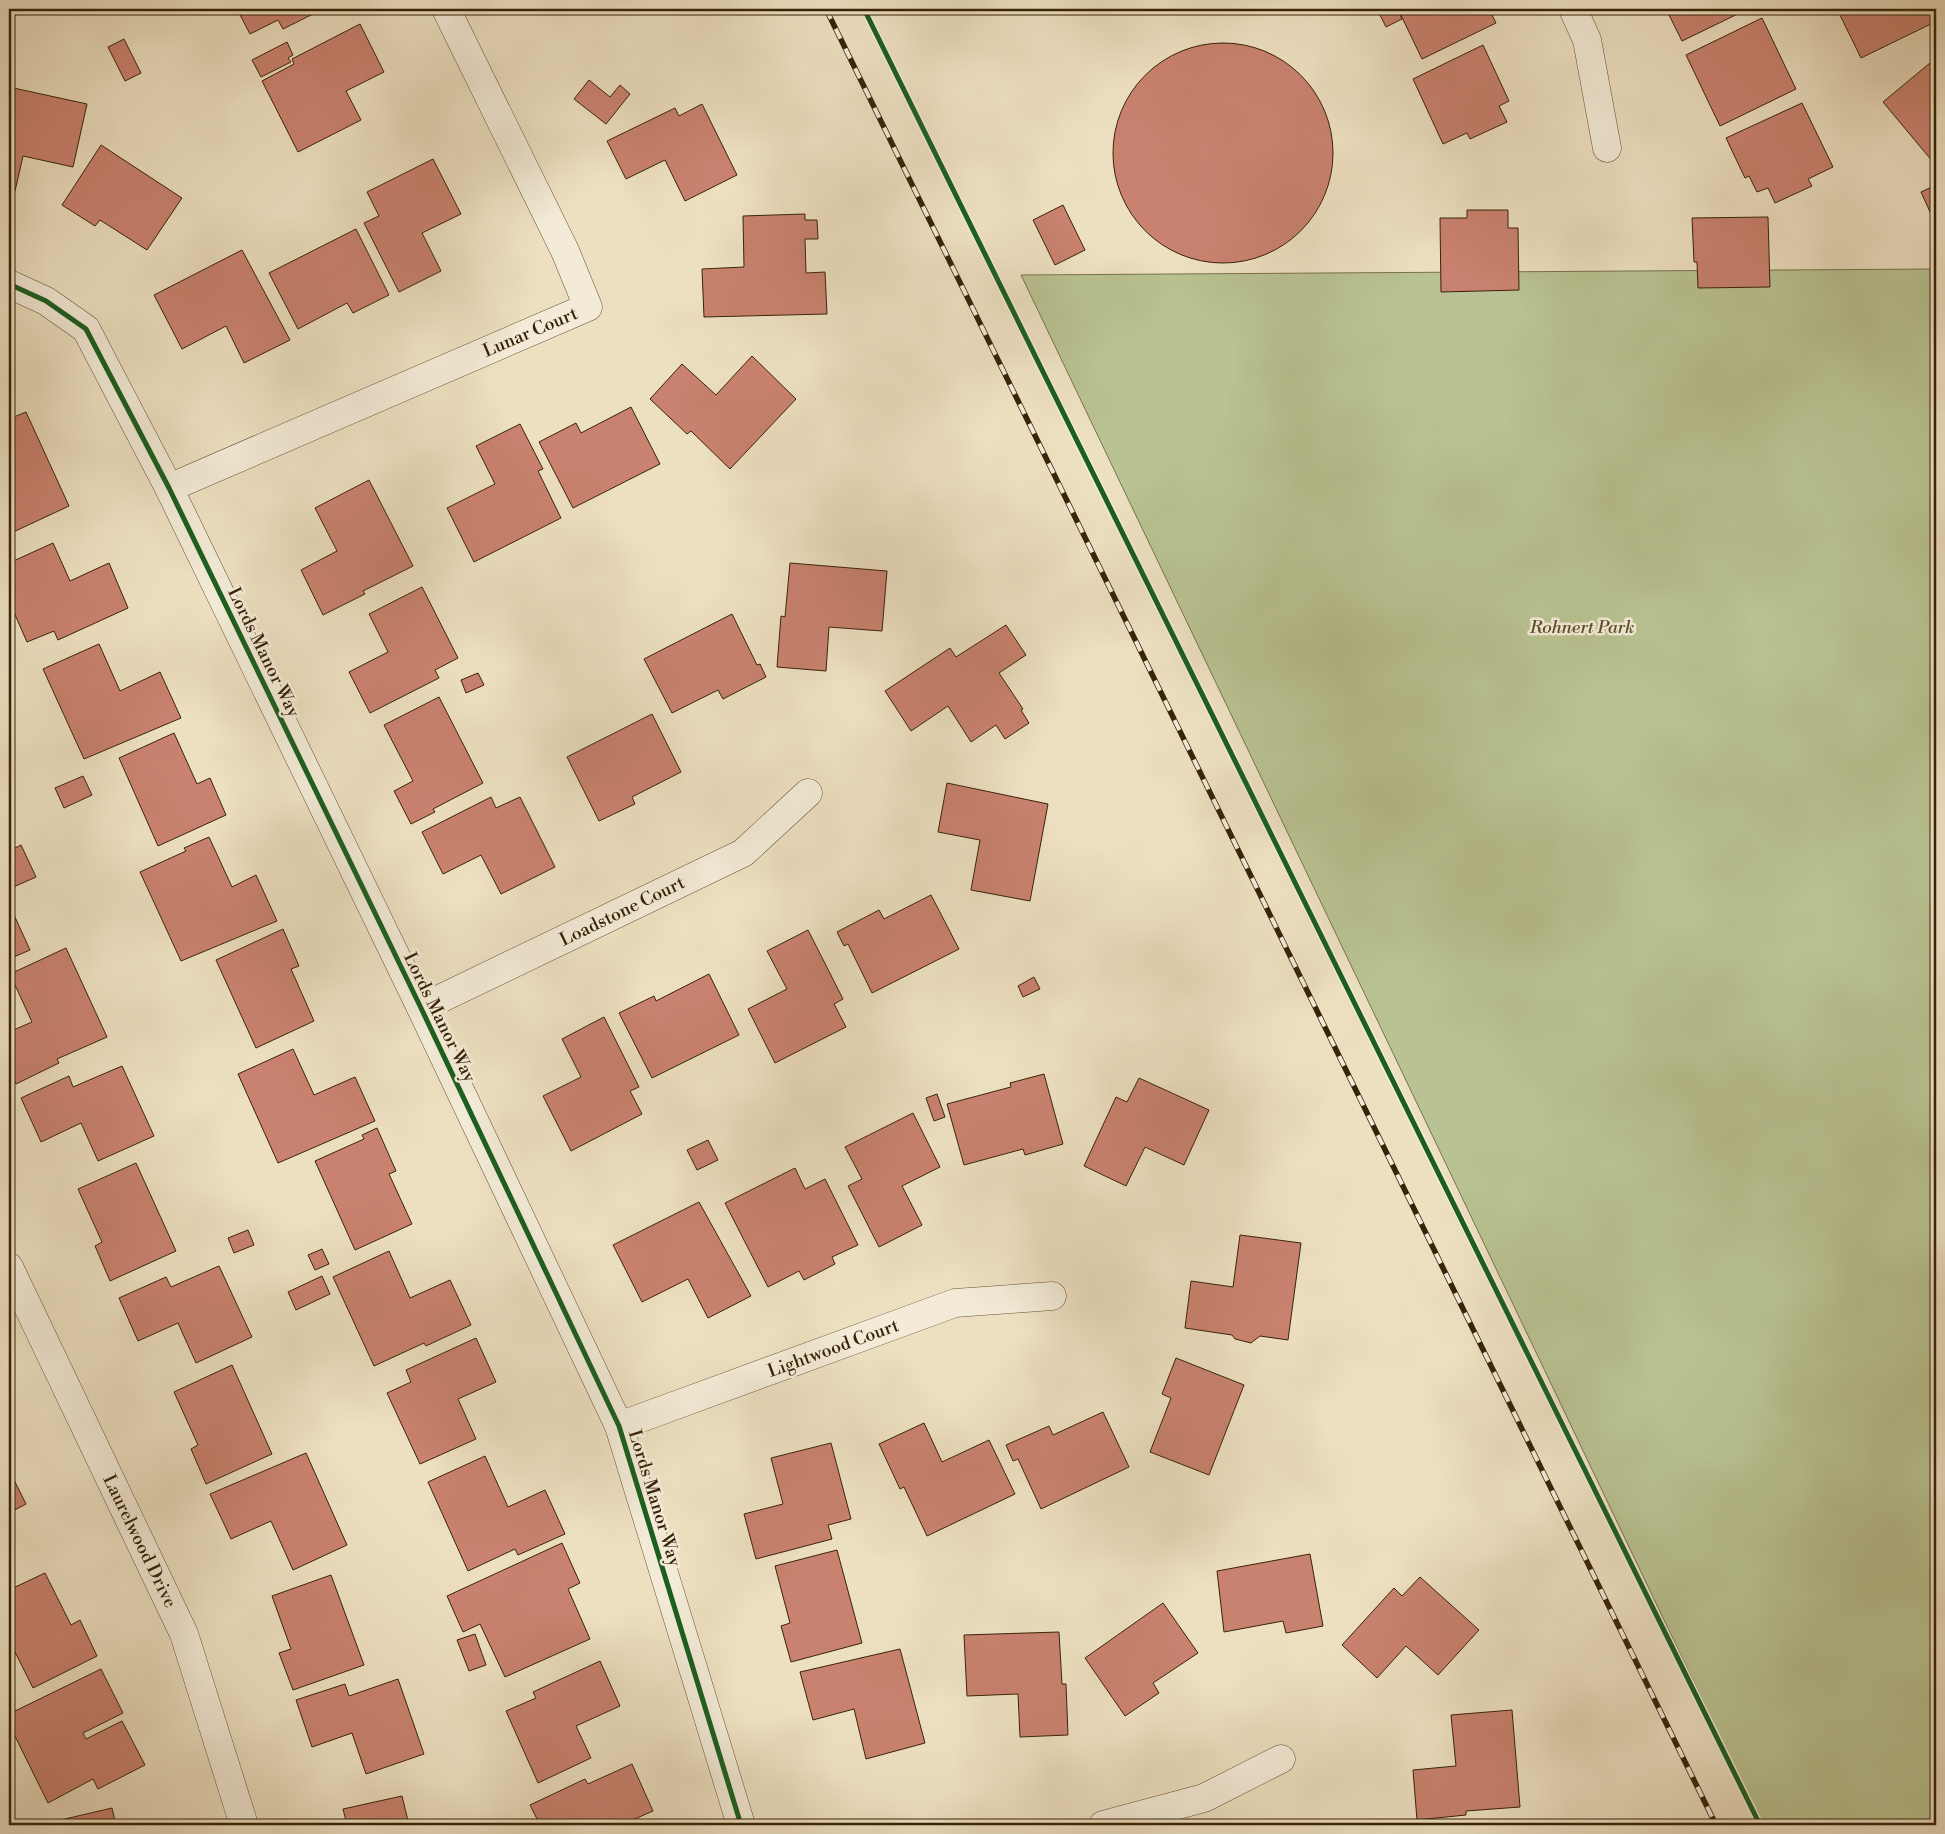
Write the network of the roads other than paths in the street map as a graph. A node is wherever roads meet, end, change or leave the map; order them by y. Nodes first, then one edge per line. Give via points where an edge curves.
1 (446, 9) edge
2 (1573, 9) edge
3 (1607, 148) dead end
4 (9, 284) edge
5 (170, 488) junction
6 (808, 793) dead end
7 (421, 1008) junction
8 (9, 1267) edge
9 (1052, 1296) dead end
10 (619, 1426) junction
11 (1281, 1759) dead end
12 (244, 1825) edge
13 (741, 1825) edge
14 (1103, 1825) edge

1 - 5 street, Lunar Court via 588,307
2 - 3 street via 1587,40
4 - 5 street, Lords Manor Way via 46,301 86,329
5 - 7 street, Lords Manor Way
6 - 7 street, Loadstone Court via 742,853
7 - 10 street, Lords Manor Way
8 - 12 street, Laurelwood Drive via 184,1634
9 - 10 street, Lightwood Court via 955,1303
10 - 13 street, Lords Manor Way
11 - 14 street via 1204,1798

